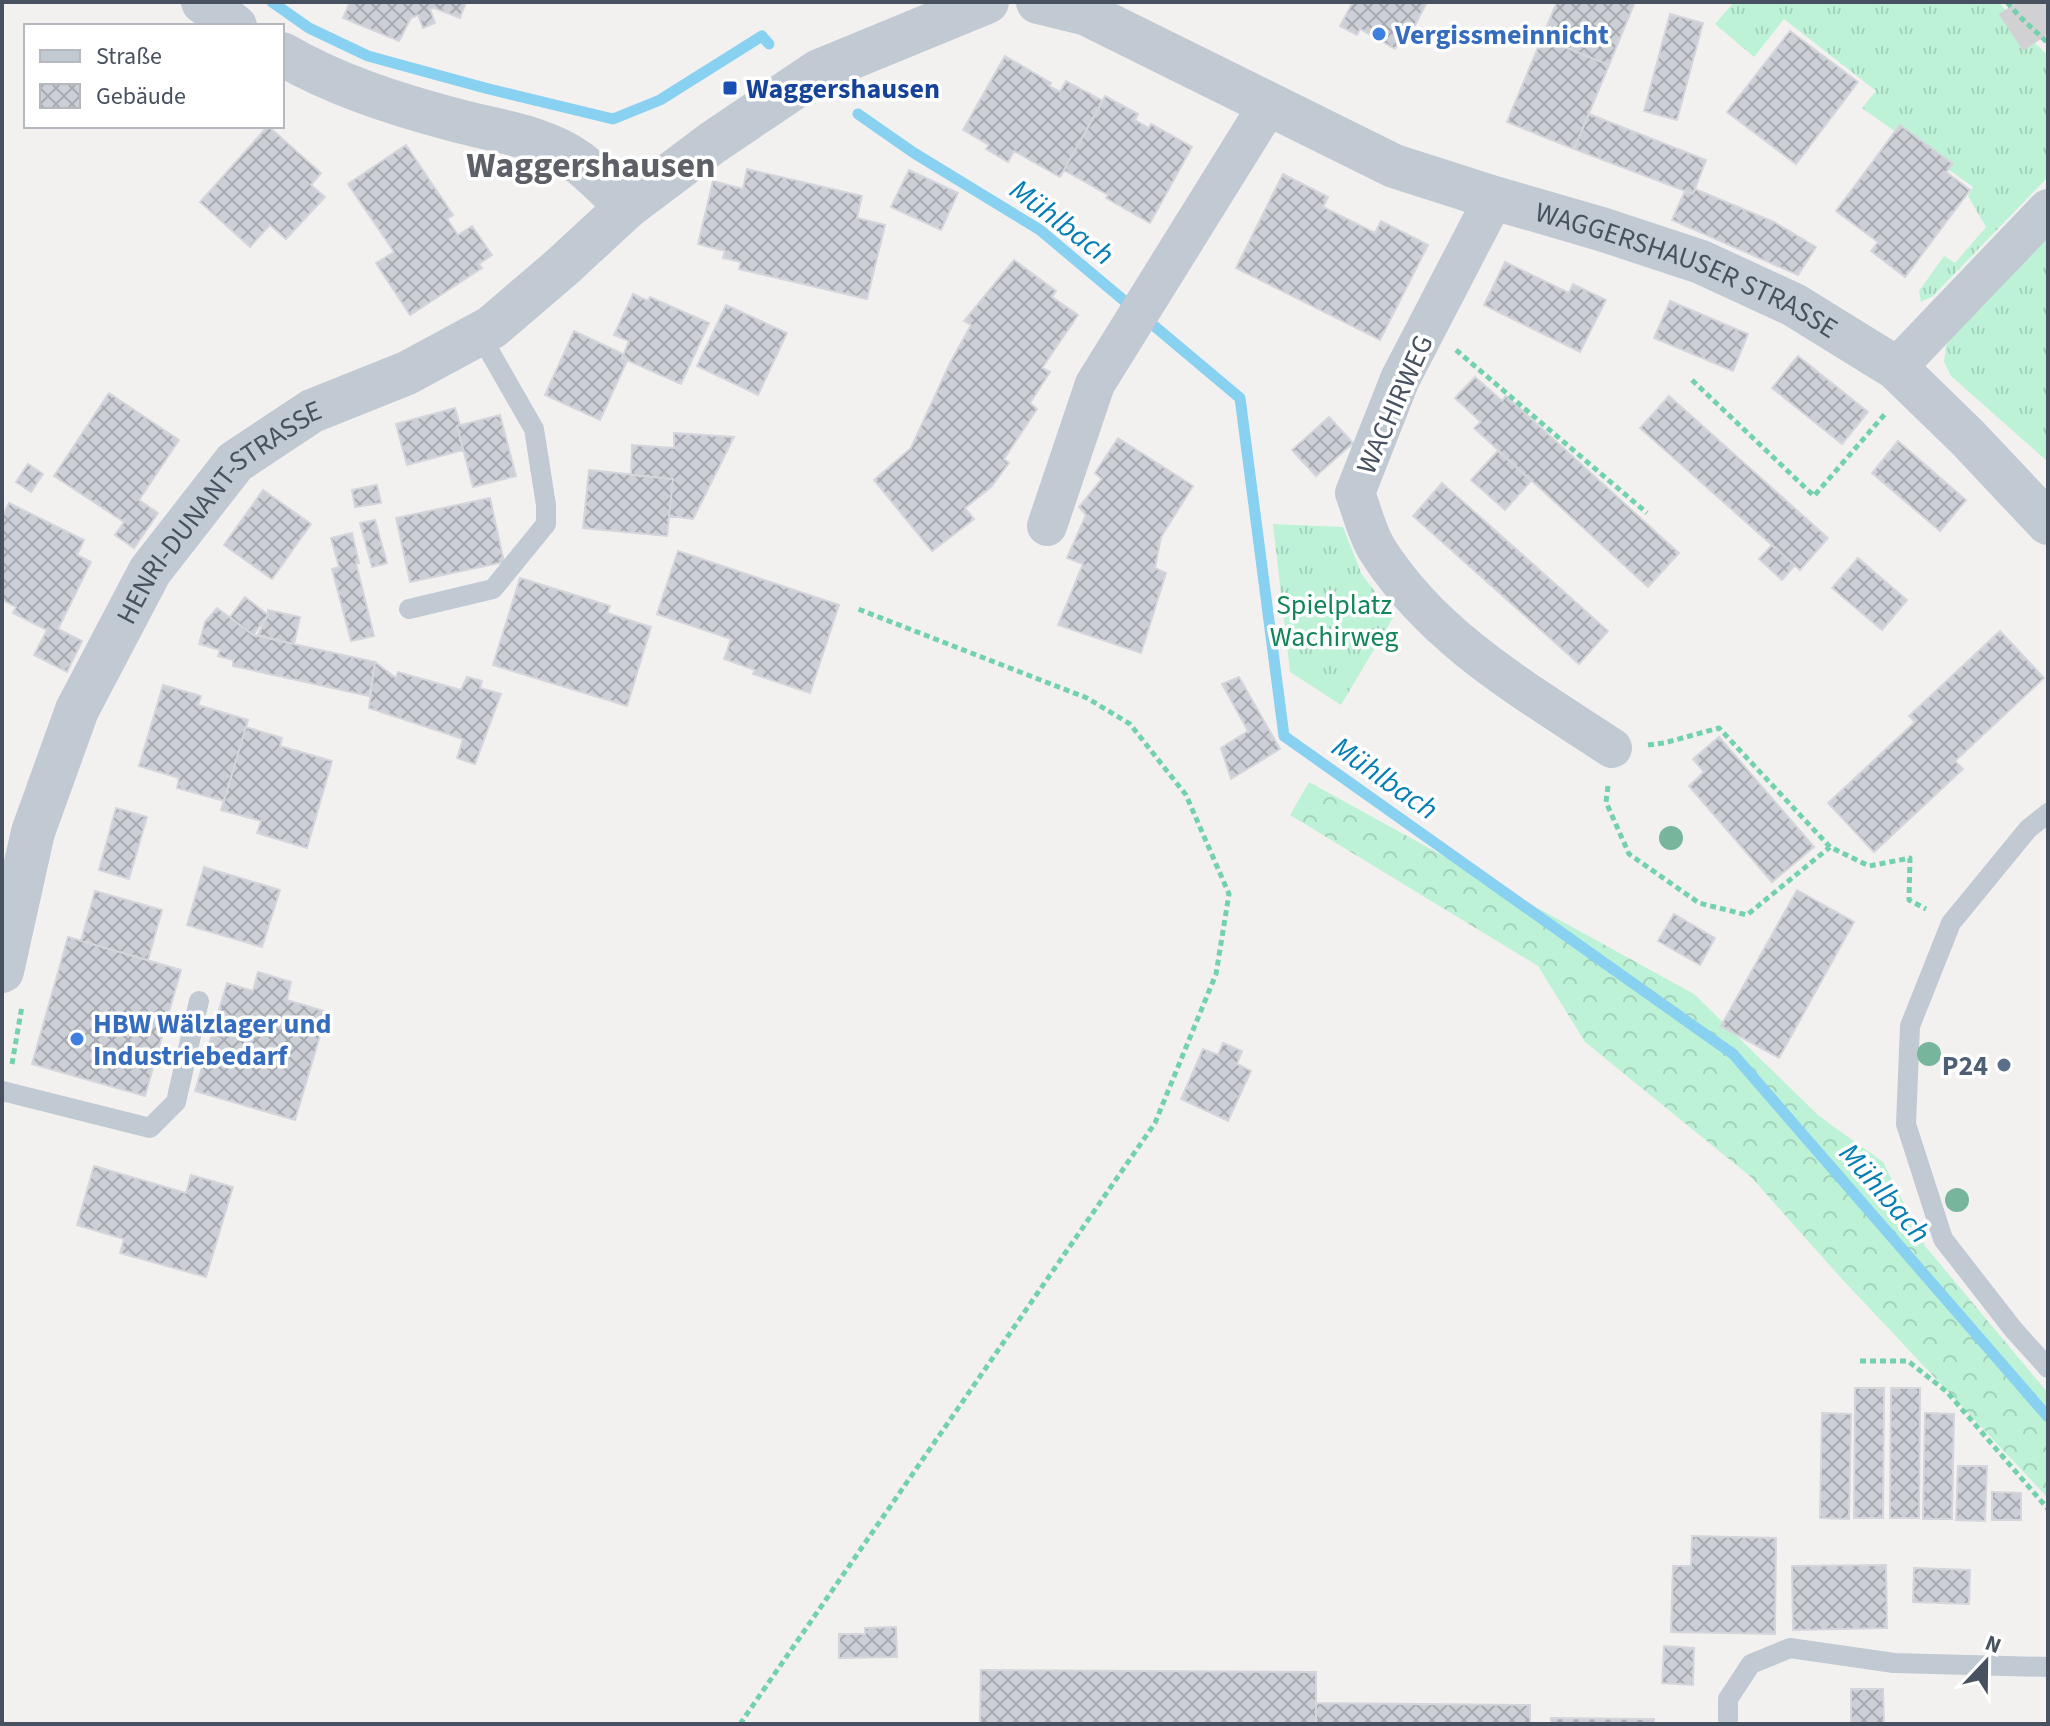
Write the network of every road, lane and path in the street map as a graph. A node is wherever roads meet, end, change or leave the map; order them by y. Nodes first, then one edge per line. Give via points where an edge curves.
1 (987, 2) edge
2 (1038, 2) edge
3 (2007, 2) edge
4 (2048, 43) edge
5 (284, 55) edge
6 (1269, 104) junction
7 (1494, 198) junction
8 (627, 207) junction
9 (2048, 209) edge
10 (1428, 326) junction
11 (479, 333) junction
12 (1896, 368) junction
13 (1692, 380) dead end
14 (1886, 413) dead end
15 (1647, 513) dead end
16 (2048, 523) edge
17 (1047, 526) dead end
18 (409, 609) dead end
19 (858, 609) dead end
20 (1612, 748) junction
21 (2048, 813) edge
22 (1830, 847) junction
23 (1951, 923) junction
24 (8, 977) edge
25 (199, 1001) dead end
26 (4, 1092) edge
27 (1860, 1361) dead end
28 (2048, 1368) edge
29 (2048, 1509) edge
30 (2048, 1667) edge
31 (740, 1724) edge
32 (1728, 1724) edge

1 - 8 street via 819,71
2 - 6 street, WAGGERSHAUSER STRASSE via 1087,14
3 - 4 path
5 - 8 street via 380,99 539,141 576,160
6 - 7 street, WAGGERSHAUSER STRASSE via 1394,166
6 - 17 street via 1095,384
7 - 10 street, WACHIRWEG
7 - 12 street, WAGGERSHAUSER STRASSE via 1701,262 1794,305
8 - 11 street, HENRI-DUNANT-STRASSE
9 - 12 street
10 - 15 path
10 - 20 street, WACHIRWEG via 1400,379 1355,493 1376,548 1415,602 1470,653
11 - 18 lane via 534,429 546,524 493,589
11 - 24 street, HENRI-DUNANT-STRASSE via 407,373 312,411 235,462 150,571 77,710 33,832
12 - 16 street, WAGGERSHAUSER STRASSE
13 - 14 path via 1814,496
19 - 31 path via 1087,698 1130,724 1186,795 1229,894 1216,974 1155,1123
20 - 22 path via 1664,743 1719,728
20 - 22 path via 1606,802 1629,854 1699,903 1747,915
21 - 23 lane via 2028,829
22 - 23 path via 1869,866 1910,858 1909,900
23 - 28 lane via 1910,1026 1906,1124 1943,1239
24 - 26 path
25 - 26 lane via 176,1102 150,1128
27 - 29 path via 1908,1361 1928,1376
30 - 32 lane via 1894,1663 1790,1648 1751,1664 1728,1699

